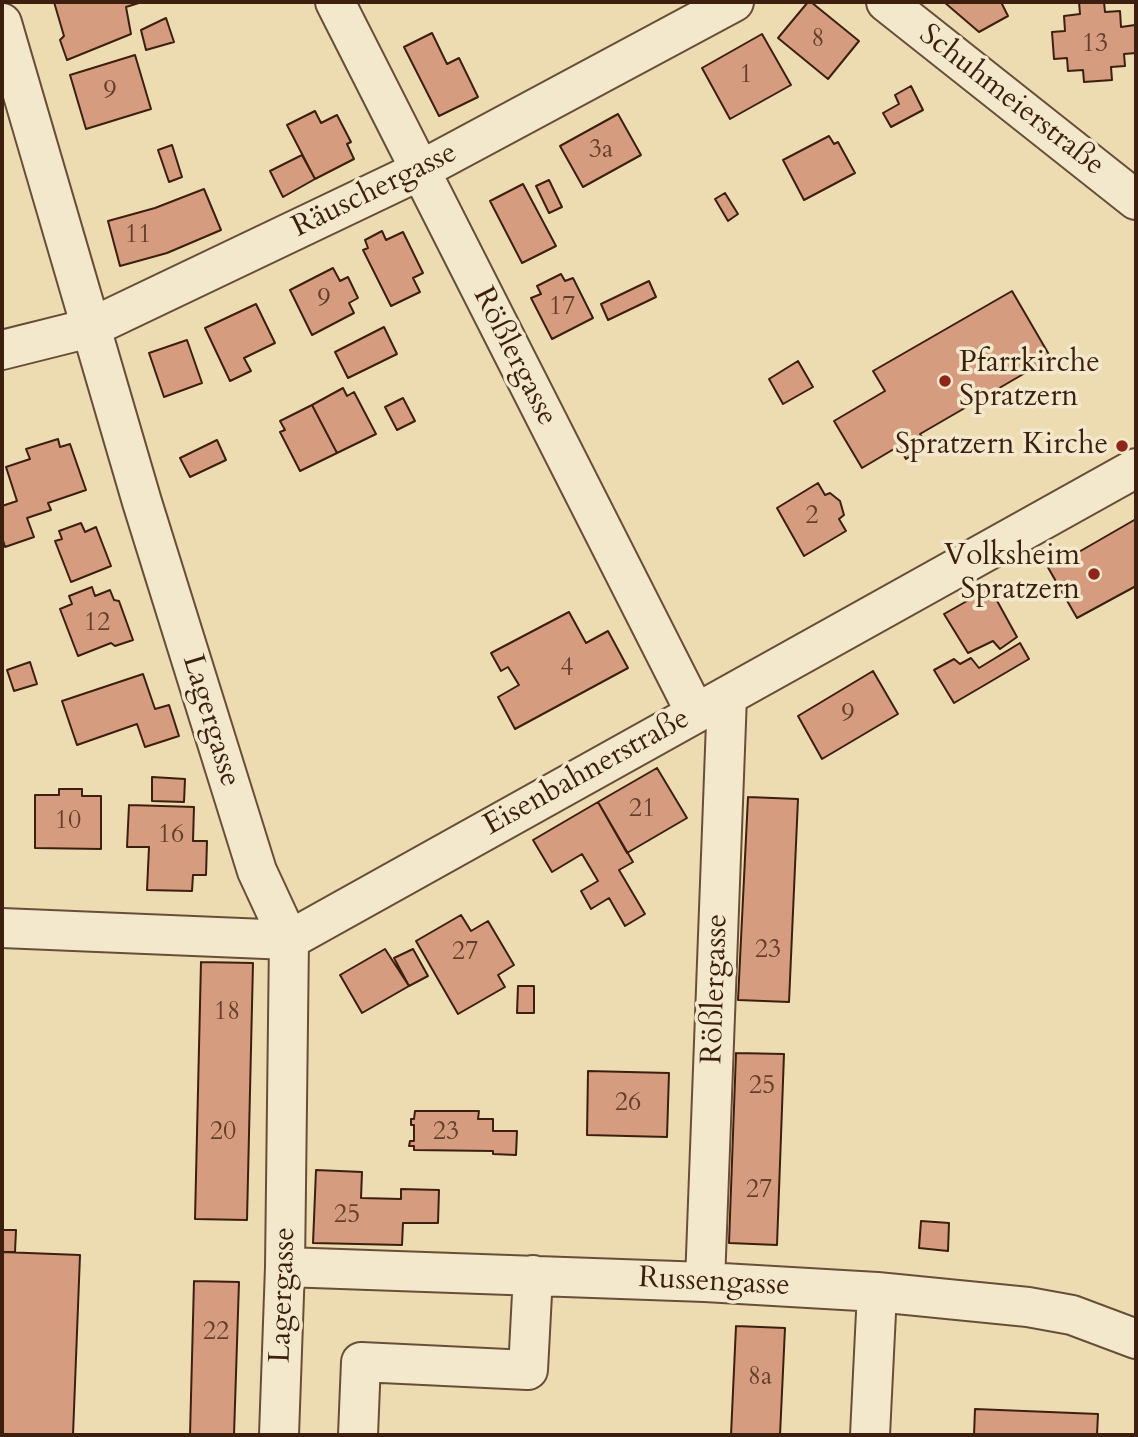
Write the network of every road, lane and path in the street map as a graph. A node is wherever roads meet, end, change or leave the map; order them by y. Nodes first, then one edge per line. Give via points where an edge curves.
1 (335, 2) edge
2 (734, 2) edge
3 (886, 2) edge
4 (2, 23) edge
5 (419, 172) junction
6 (1136, 200) edge
7 (90, 328) junction
8 (2, 350) edge
9 (1136, 468) edge
10 (711, 704) junction
11 (2, 928) edge
12 (289, 940) junction
13 (285, 1267) junction
14 (533, 1275) junction
15 (705, 1282) junction
16 (877, 1292) junction
17 (1136, 1339) edge
18 (279, 1435) edge
19 (358, 1435) edge
20 (870, 1435) edge

1 - 5 street, Rößlergasse
2 - 5 street, Räuschergasse
3 - 6 street, Schuhmeierstraße
4 - 7 street, Lagergasse
5 - 7 street, Räuschergasse
5 - 10 street, Rößlergasse
7 - 8 street, Räuschergasse
7 - 12 street, Lagergasse via 257,871
9 - 10 street, Eisenbahnerstraße
10 - 12 street, Eisenbahnerstraße
10 - 15 street, Rößlergasse
11 - 12 street
12 - 13 street, Lagergasse
13 - 14 street, Russengasse
13 - 18 street, Lagergasse
14 - 15 street, Russengasse
14 - 19 street via 528,1370 361,1362
15 - 16 street, Russengasse
16 - 17 street, Russengasse via 1028,1307 1072,1315
16 - 20 street

